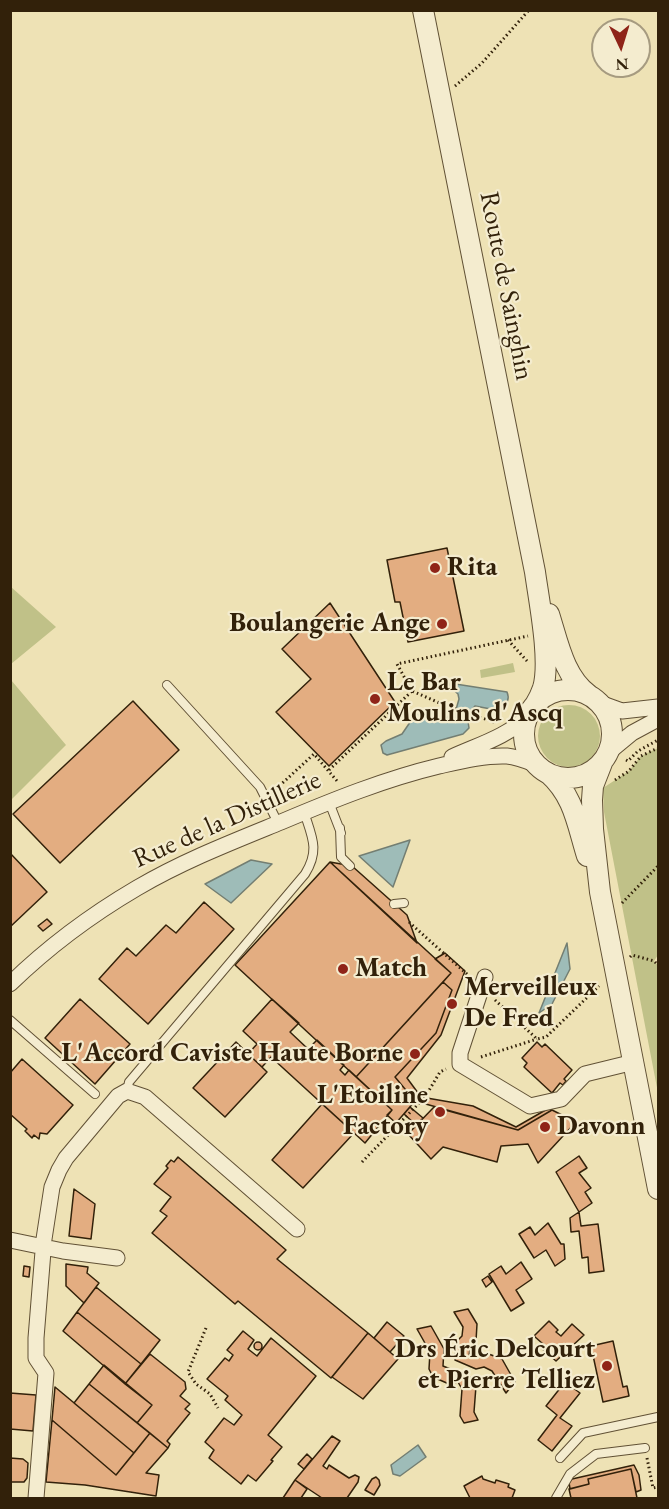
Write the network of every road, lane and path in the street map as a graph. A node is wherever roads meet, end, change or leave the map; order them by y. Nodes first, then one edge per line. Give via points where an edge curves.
1 (423, 10) edge
2 (529, 10) edge
3 (440, 93) junction
4 (535, 572) junction
5 (532, 635) dead end
6 (499, 637) dead end
7 (508, 640) junction
8 (500, 642) junction
9 (535, 661) dead end
10 (167, 685) dead end
11 (412, 691) junction
12 (595, 699) junction
13 (658, 707) edge
14 (531, 711) junction
15 (658, 719) edge
16 (502, 725) dead end
17 (658, 748) edge
18 (606, 757) junction
19 (542, 769) junction
20 (329, 770) junction
21 (420, 770) junction
22 (337, 781) dead end
23 (610, 783) dead end
24 (266, 799) junction
25 (329, 802) junction
26 (304, 812) junction
27 (278, 823) junction
28 (340, 828) junction
29 (343, 837) dead end
30 (350, 866) dead end
31 (658, 866) edge
32 (600, 892) junction
33 (404, 903) dead end
34 (394, 904) dead end
35 (619, 905) dead end
36 (409, 922) dead end
37 (629, 957) dead end
38 (658, 965) edge
39 (483, 982) junction
40 (603, 982) dead end
41 (10, 984) edge
42 (10, 1020) edge
43 (537, 1039) junction
44 (634, 1062) junction
45 (460, 1064) junction
46 (127, 1091) junction
47 (95, 1094) dead end
48 (362, 1162) dead end
49 (658, 1189) edge
50 (297, 1229) dead end
51 (10, 1240) edge
52 (43, 1248) junction
53 (117, 1258) dead end
54 (206, 1328) dead end
55 (218, 1408) dead end
56 (658, 1417) edge
57 (645, 1448) joint
58 (560, 1458) dead end
59 (658, 1487) edge
60 (36, 1498) edge
61 (556, 1498) edge

1 - 3 street, Route de Sainghin
2 - 3 path via 472,73
3 - 4 street, Route de Sainghin
4 - 12 street, Route de Sainghin via 569,672 580,688
4 - 14 street, Route de Sainghin via 542,622 544,686
5 - 7 path
6 - 8 path
7 - 8 path
7 - 9 path via 528,662
8 - 11 path via 397,664
10 - 24 lane
11 - 16 path
11 - 20 path
12 - 13 street via 622,711
12 - 14 street via 563,690 551,693
12 - 18 street via 608,714 612,726
14 - 19 street via 524,729 525,742 529,755
14 - 21 street, Rue de la Distillerie via 504,735
15 - 18 street via 632,733
17 - 23 path via 641,756 630,771
18 - 19 street via 592,772 580,777 560,778
18 - 32 street via 593,786 592,806
19 - 21 street, Rue de la Distillerie via 517,757 502,756
19 - 32 street via 558,782 570,801
20 - 22 path
20 - 24 path via 314,754
21 - 25 street, Rue de la Distillerie
24 - 27 lane
25 - 26 street, Rue de la Distillerie
25 - 28 lane
26 - 27 street, Rue de la Distillerie
26 - 46 lane via 314,846 314,856 305,874 129,1082
27 - 41 street, Rue de la Distillerie via 188,861 130,892 76,928
28 - 29 lane
28 - 30 lane via 340,857
31 - 35 path
32 - 44 street
33 - 34 lane
36 - 39 path
37 - 38 path
39 - 43 path
39 - 45 street
40 - 43 path via 546,1037
42 - 47 lane
43 - 45 path
44 - 45 street via 585,1074 561,1099 530,1106
44 - 49 street
45 - 48 path via 440,1071 425,1097
46 - 50 street via 145,1097
46 - 52 street via 118,1096 58,1170
51 - 52 street
52 - 53 street
52 - 60 street via 36,1358 46,1373
54 - 55 path via 188,1372
56 - 58 lane via 583,1433
57 - 59 path via 653,1488
57 - 61 lane via 596,1454 570,1474

